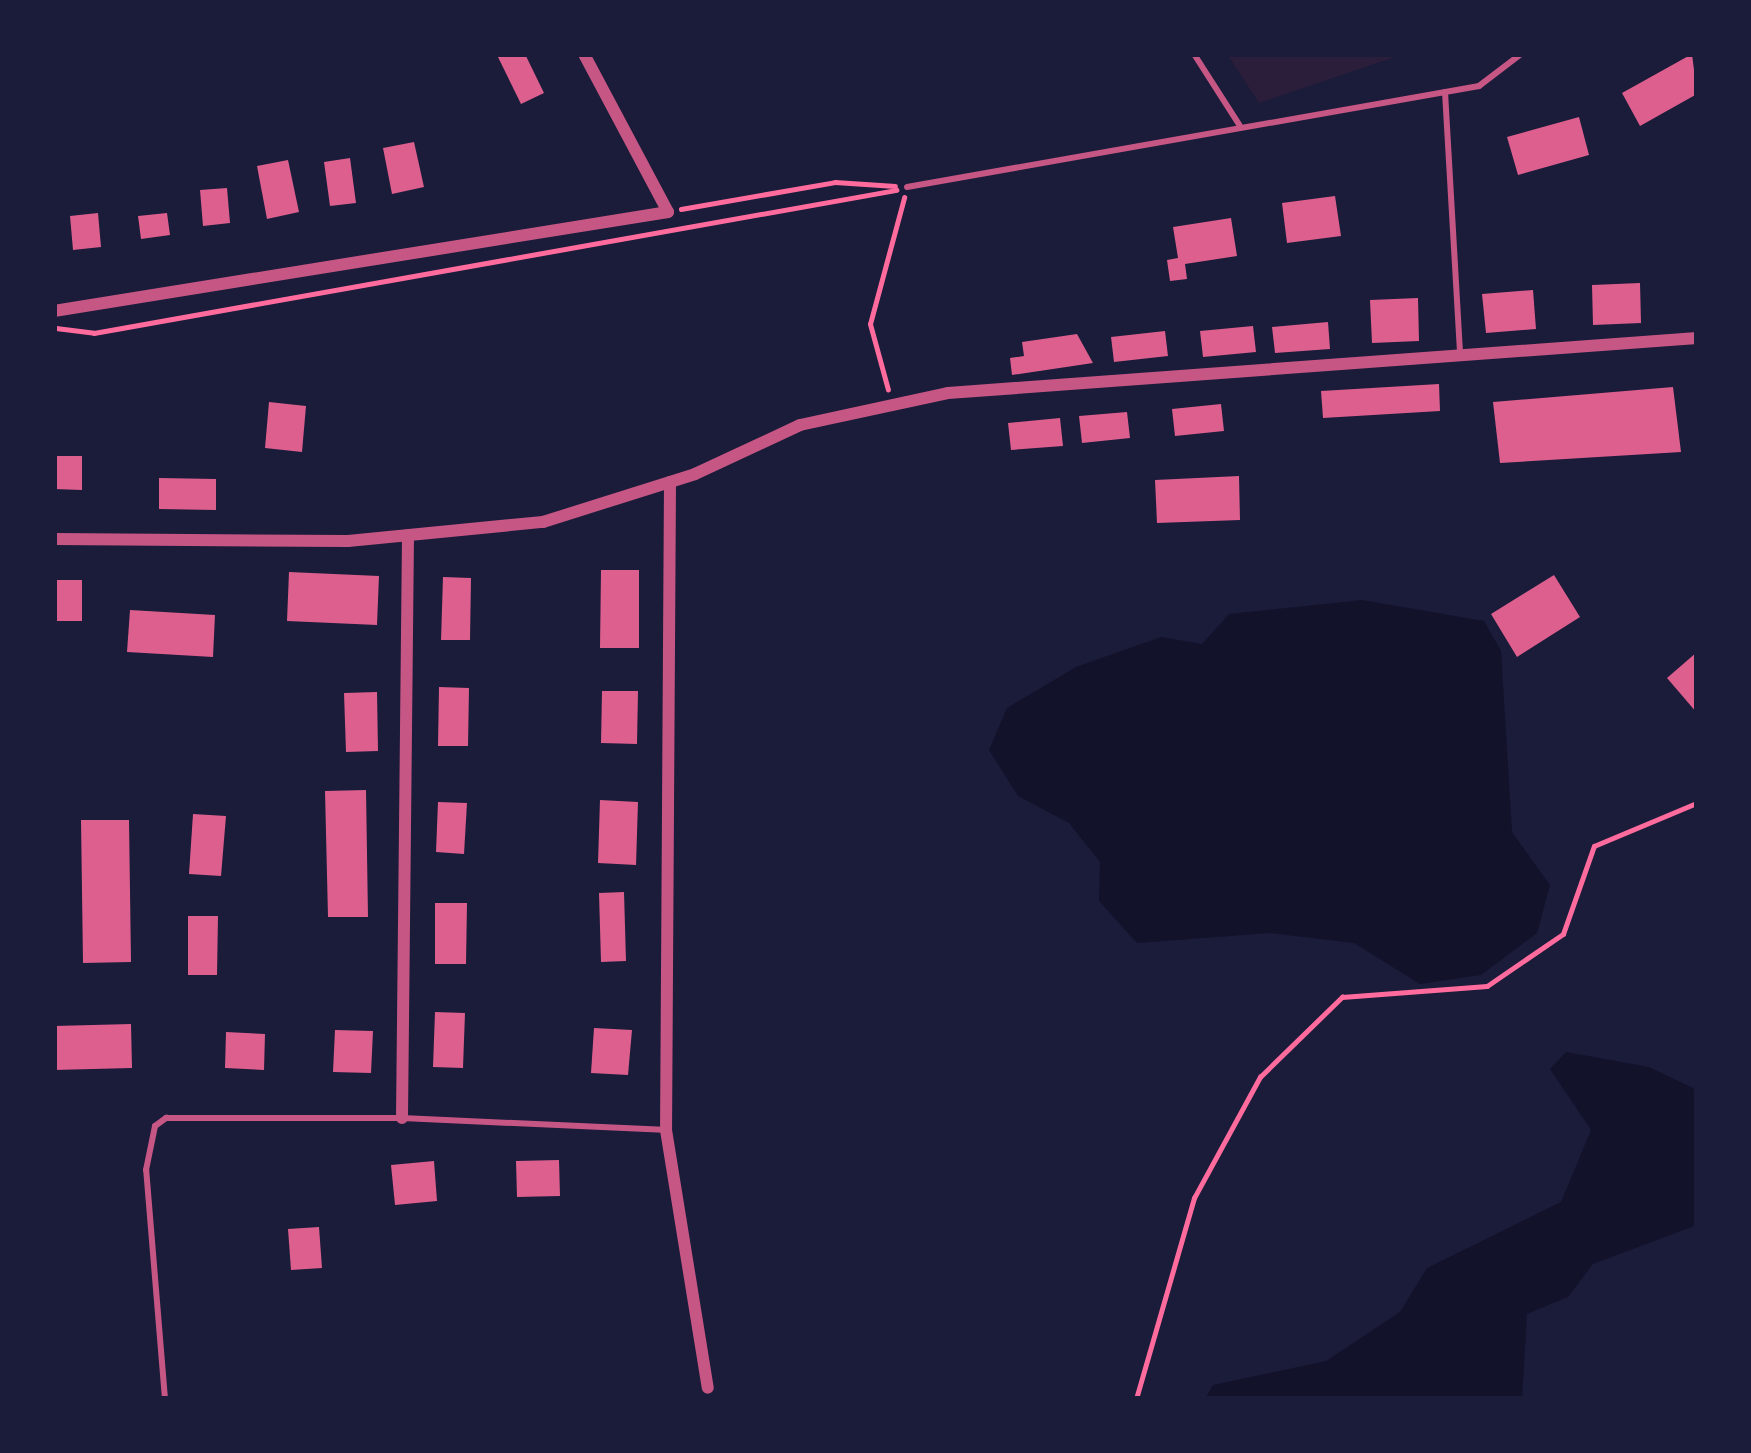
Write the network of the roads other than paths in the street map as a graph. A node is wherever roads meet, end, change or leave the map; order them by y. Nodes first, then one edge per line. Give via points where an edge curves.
1 (584, 54) edge
2 (1194, 54) edge
3 (1521, 54) edge
4 (1445, 92) junction
5 (1240, 126) junction
6 (907, 187) road end
7 (54, 311) edge
8 (1697, 338) edge
9 (1460, 356) junction
10 (670, 482) junction
11 (408, 535) junction
12 (54, 539) edge
13 (402, 1118) junction
14 (667, 1130) junction
15 (708, 1388) dead end
16 (165, 1399) edge

1 - 7 street via 668,212
2 - 5 lane
3 - 4 lane via 1479,86
4 - 5 lane
4 - 9 lane
5 - 6 lane
8 - 9 street
9 - 10 street via 948,393 800,425
10 - 11 street via 543,522
10 - 14 street
11 - 12 street
11 - 13 street
13 - 14 lane
13 - 16 lane via 166,1118 154,1126 146,1170
14 - 15 street

